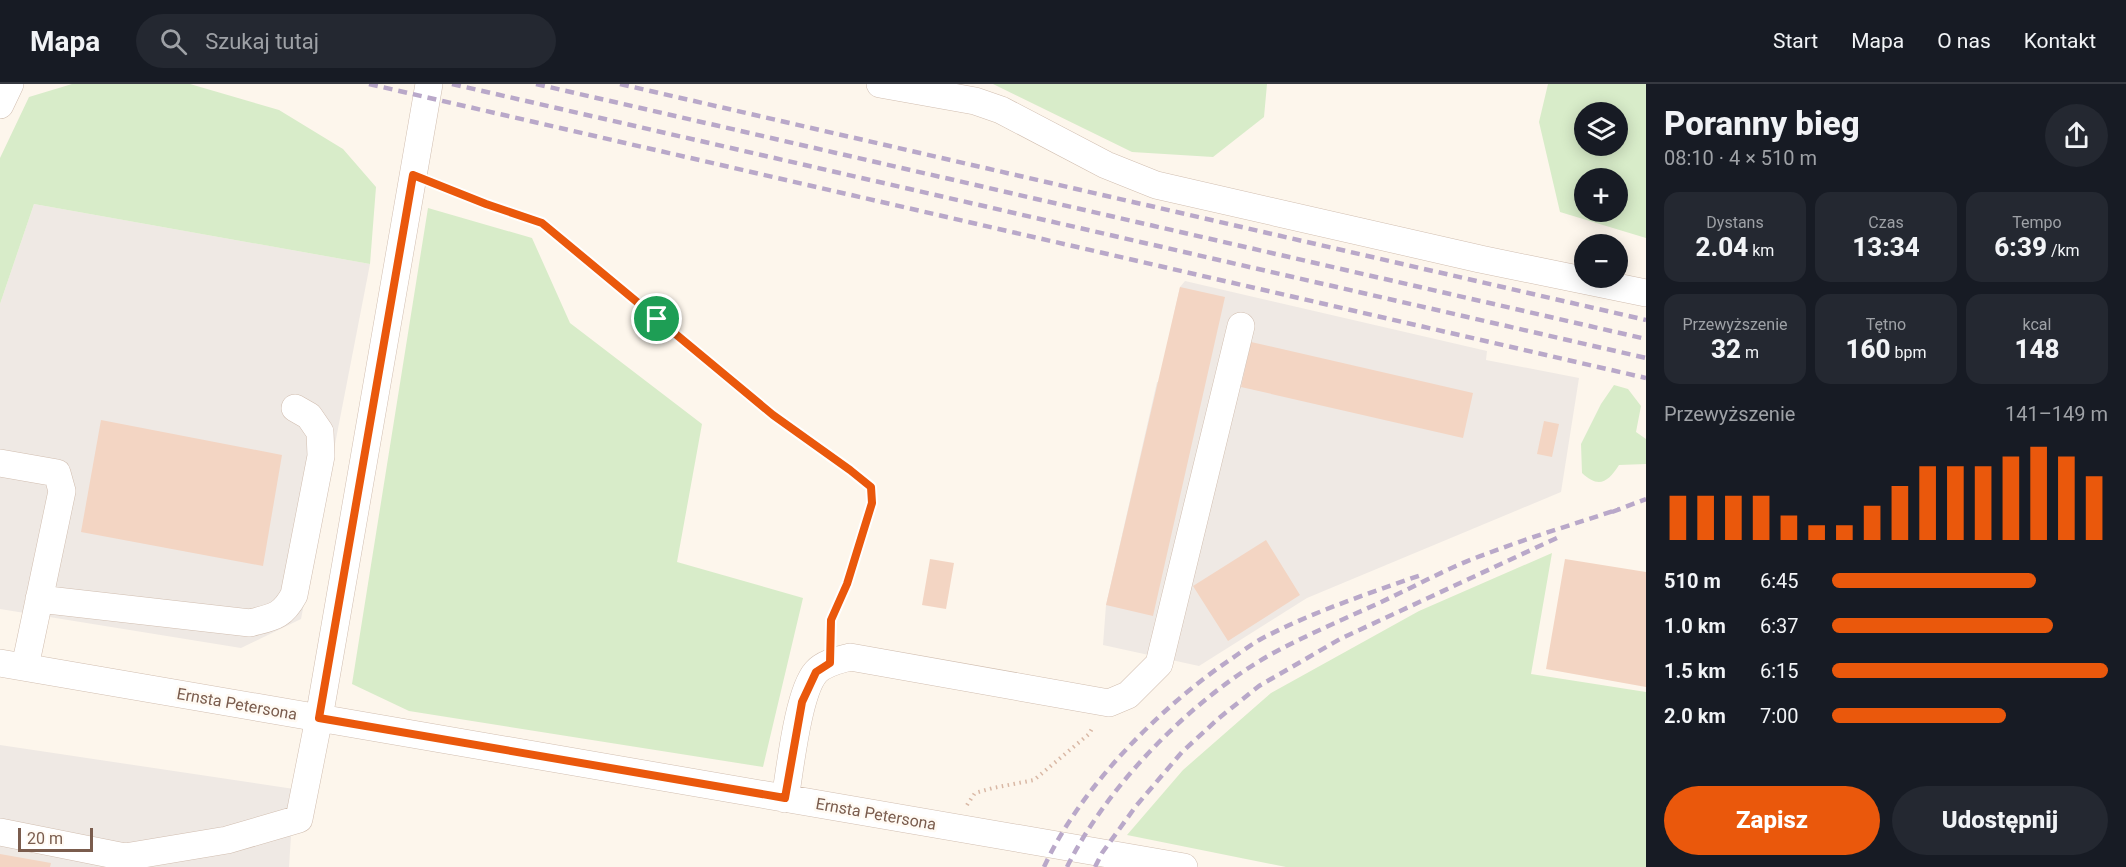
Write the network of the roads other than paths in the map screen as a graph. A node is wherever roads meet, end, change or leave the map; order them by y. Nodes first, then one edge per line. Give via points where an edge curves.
1 (10, 84) edge
2 (429, 84) edge
3 (880, 84) edge
4 (0, 105) edge
5 (1646, 293) edge
6 (1241, 326) dead end
7 (295, 408) dead end
8 (0, 463) edge
9 (39, 599) junction
10 (12, 665) edge
11 (319, 718) junction
12 (785, 798) junction
13 (0, 832) edge
14 (124, 862) edge
15 (1184, 867) edge

1 - 4 street
2 - 11 street
3 - 5 street via 1001,110 1106,165 1156,185
6 - 12 street via 1159,664 1128,695 1109,703 850,657 830,663 816,672 802,702
7 - 9 street via 309,416 320,432 321,456 294,595 287,608 274,617 250,623
8 - 9 street via 57,473 62,491
9 - 10 street
10 - 11 street, Ernsta Petersona
11 - 12 street, Ernsta Petersona
11 - 14 street via 299,819 227,840
12 - 15 street, Ernsta Petersona
13 - 14 street

